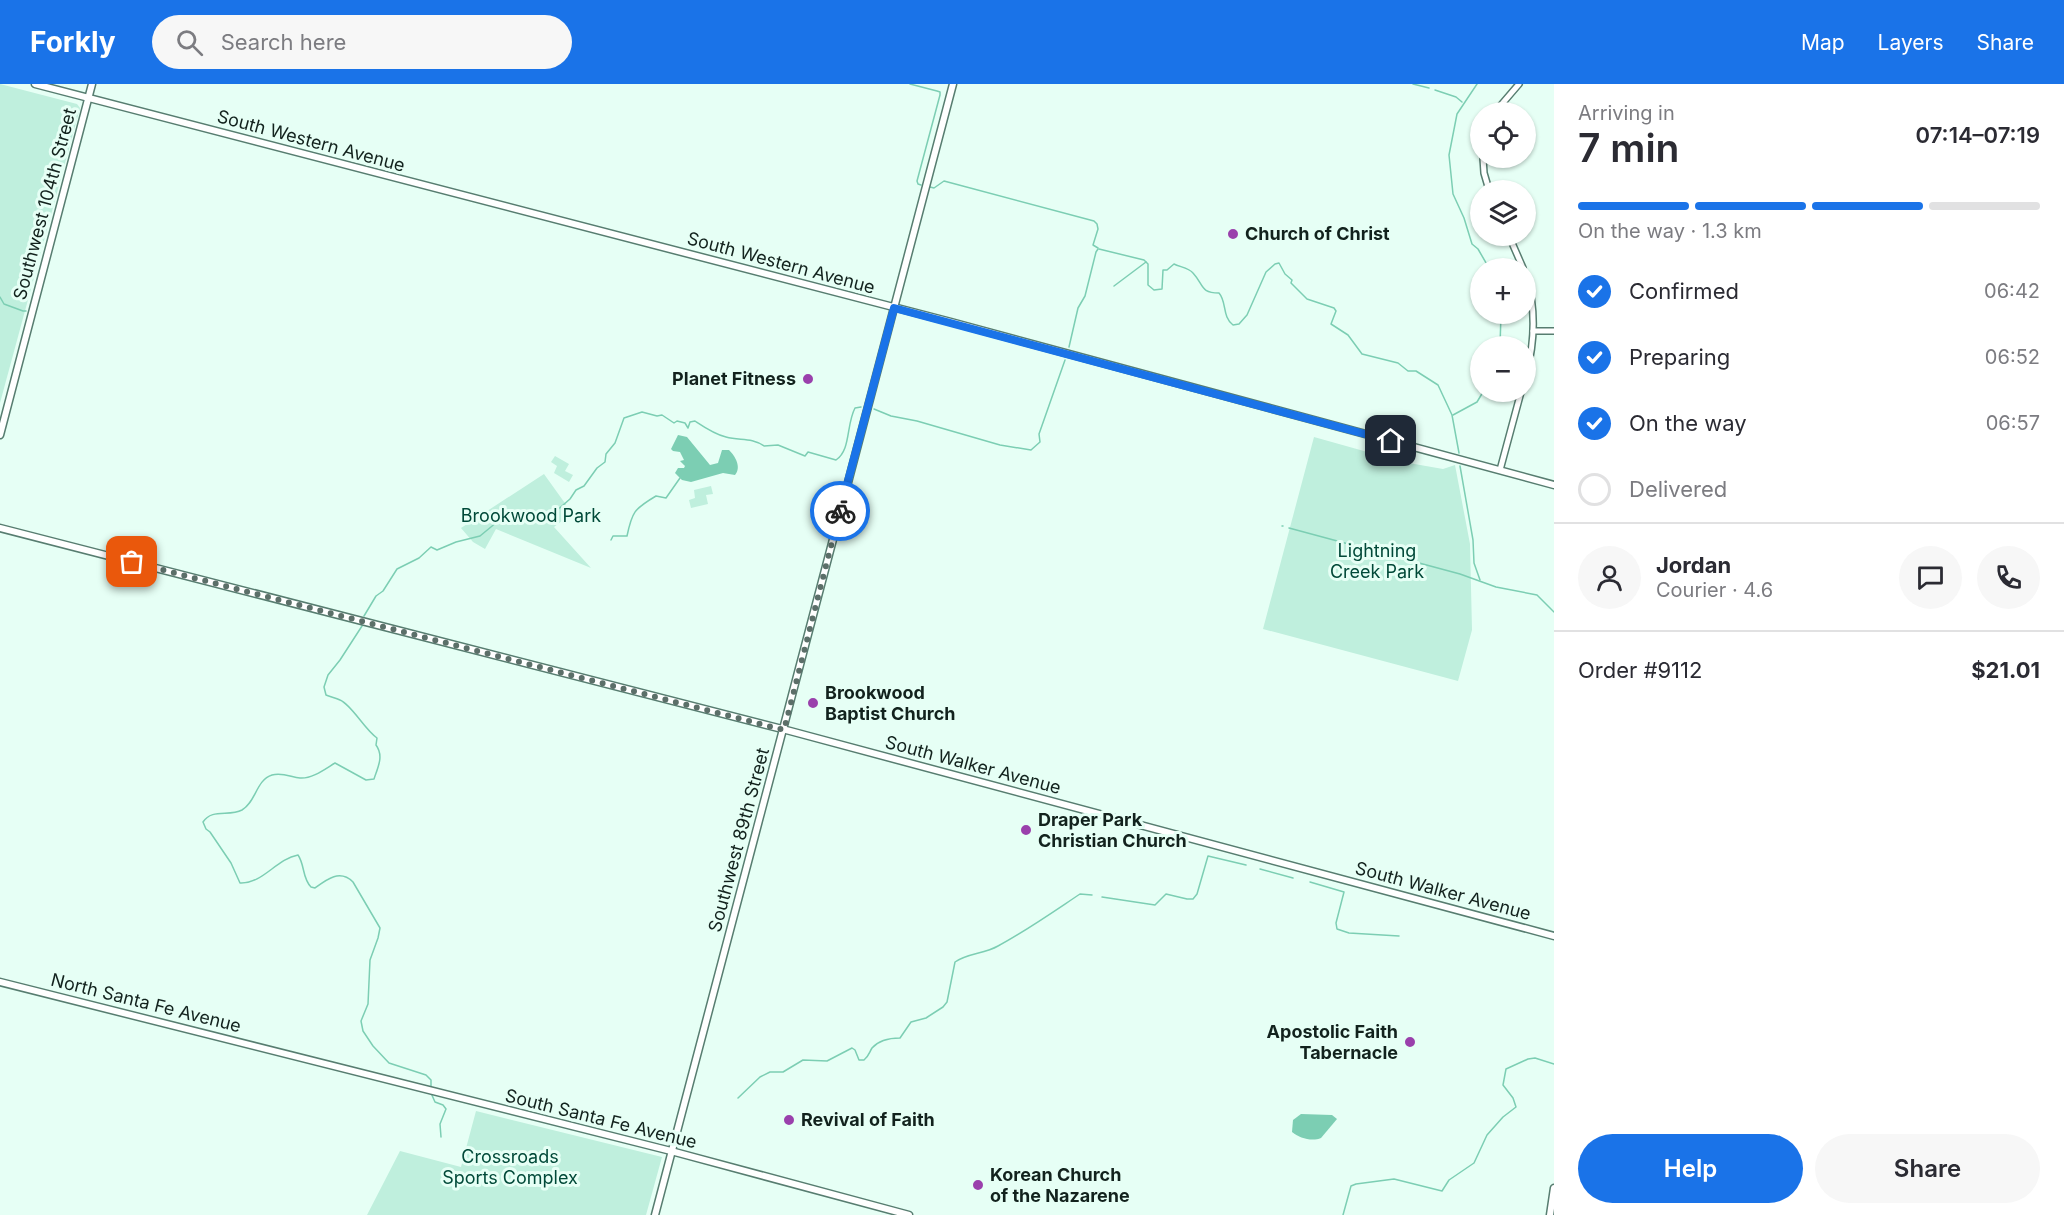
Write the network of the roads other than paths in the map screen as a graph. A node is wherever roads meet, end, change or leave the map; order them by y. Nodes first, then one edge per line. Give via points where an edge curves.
1 (35, 84) edge
2 (92, 84) edge
3 (954, 84) edge
4 (1519, 84) edge
5 (88, 98) junction
6 (1504, 102) edge
7 (894, 308) junction
8 (1533, 324) edge
9 (1533, 331) junction
10 (1554, 331) edge
11 (1532, 336) edge
12 (1518, 402) edge
13 (0, 435) edge
14 (1500, 470) junction
15 (1554, 485) edge
16 (0, 528) edge
17 (784, 730) junction
18 (1554, 936) edge
19 (0, 981) edge
20 (285, 1054) joint
21 (672, 1151) junction
22 (1554, 1188) edge
23 (655, 1215) edge
24 (909, 1215) edge
25 (1550, 1215) edge

1 - 5 main road, South Western Avenue
2 - 5 main road, Southwest 104th Street
3 - 7 main road, Southwest 89th Street
4 - 6 street
5 - 7 main road, South Western Avenue
5 - 13 main road, Southwest 104th Street
7 - 14 main road, South Western Avenue
7 - 17 main road, Southwest 89th Street
8 - 9 street
9 - 10 street
9 - 11 street
12 - 14 street
14 - 15 main road, South Western Avenue
16 - 17 main road, South Walker Avenue
17 - 18 main road, South Walker Avenue
17 - 21 main road, Southwest 89th Street
19 - 20 main road, North Santa Fe Avenue
20 - 21 main road, South Santa Fe Avenue
21 - 23 main road, Southwest 89th Street
21 - 24 main road, South Santa Fe Avenue
22 - 25 main road

